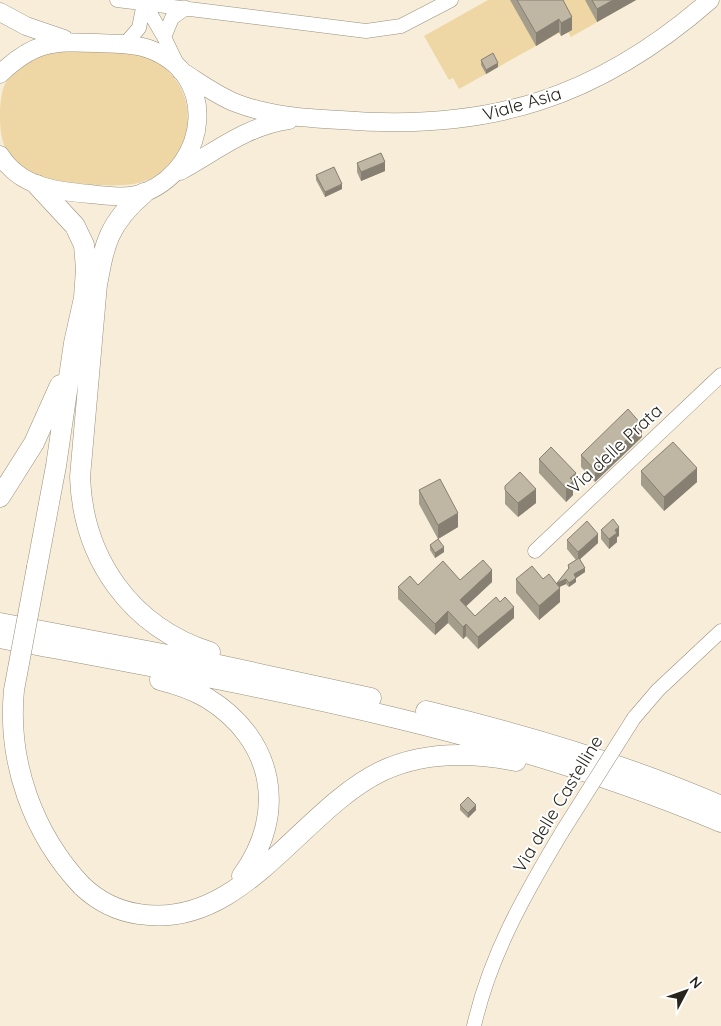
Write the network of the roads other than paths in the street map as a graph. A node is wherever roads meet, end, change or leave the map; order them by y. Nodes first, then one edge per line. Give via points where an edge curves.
1 (117, 0) edge
2 (451, 0) edge
3 (710, 0) edge
4 (144, 3) junction
5 (186, 8) junction
6 (0, 12) edge
7 (164, 37) junction
8 (82, 42) junction
9 (125, 44) junction
10 (0, 52) edge
11 (0, 62) edge
12 (180, 70) junction
13 (0, 74) edge
14 (306, 118) junction
15 (0, 155) edge
16 (7, 171) edge
17 (171, 176) junction
18 (37, 186) junction
19 (144, 193) junction
20 (97, 284) junction
21 (74, 343) junction
22 (721, 375) edge
23 (56, 466) junction
24 (0, 497) edge
25 (535, 551) dead end
26 (0, 623) edge
27 (721, 631) edge
28 (0, 638) edge
29 (52, 648) junction
30 (315, 685) junction
31 (572, 767) junction
32 (721, 806) edge
33 (721, 822) edge
34 (228, 892) junction
35 (474, 1026) edge

1 - 4 street
2 - 5 street via 401,26 366,31
3 - 14 main road, Viale Asia via 659,42 616,68 553,97 482,116 437,123
4 - 5 street
4 - 7 street
4 - 9 street via 139,28
5 - 7 street via 172,18
6 - 8 main road via 38,32
7 - 12 street
8 - 9 main road, Viale Asia
8 - 13 main road via 34,48 19,56
9 - 12 main road, Viale Asia via 156,52
10 - 11 main road
12 - 14 main road, Viale Asia via 236,103 266,112
12 - 17 main road via 195,98 198,123 188,156
14 - 17 main road, Viale Asia via 252,129
15 - 16 main road
16 - 18 main road
17 - 19 main road, Viale Asia
18 - 19 main road via 106,196
18 - 21 highway via 69,218 84,245 86,284
19 - 20 highway via 115,224 106,242
20 - 23 highway
20 - 30 highway via 80,477 85,517 104,568 134,607 174,638
21 - 23 highway
21 - 24 highway via 42,427
22 - 25 street, Via delle Prata
23 - 34 highway, bridge via 14,690 16,750 25,790 55,852 82,886 98,899 121,910 160,916 204,907
26 - 30 highway
27 - 35 street, Via delle Castelline, bridge via 658,690 634,718 562,832 516,910
28 - 29 highway
29 - 31 highway via 357,708
29 - 34 highway via 196,692 232,718 254,745 266,771 268,824 254,860
30 - 32 highway via 540,741 631,771
31 - 33 highway
31 - 34 highway via 464,755 431,756 398,764 354,788 255,875

